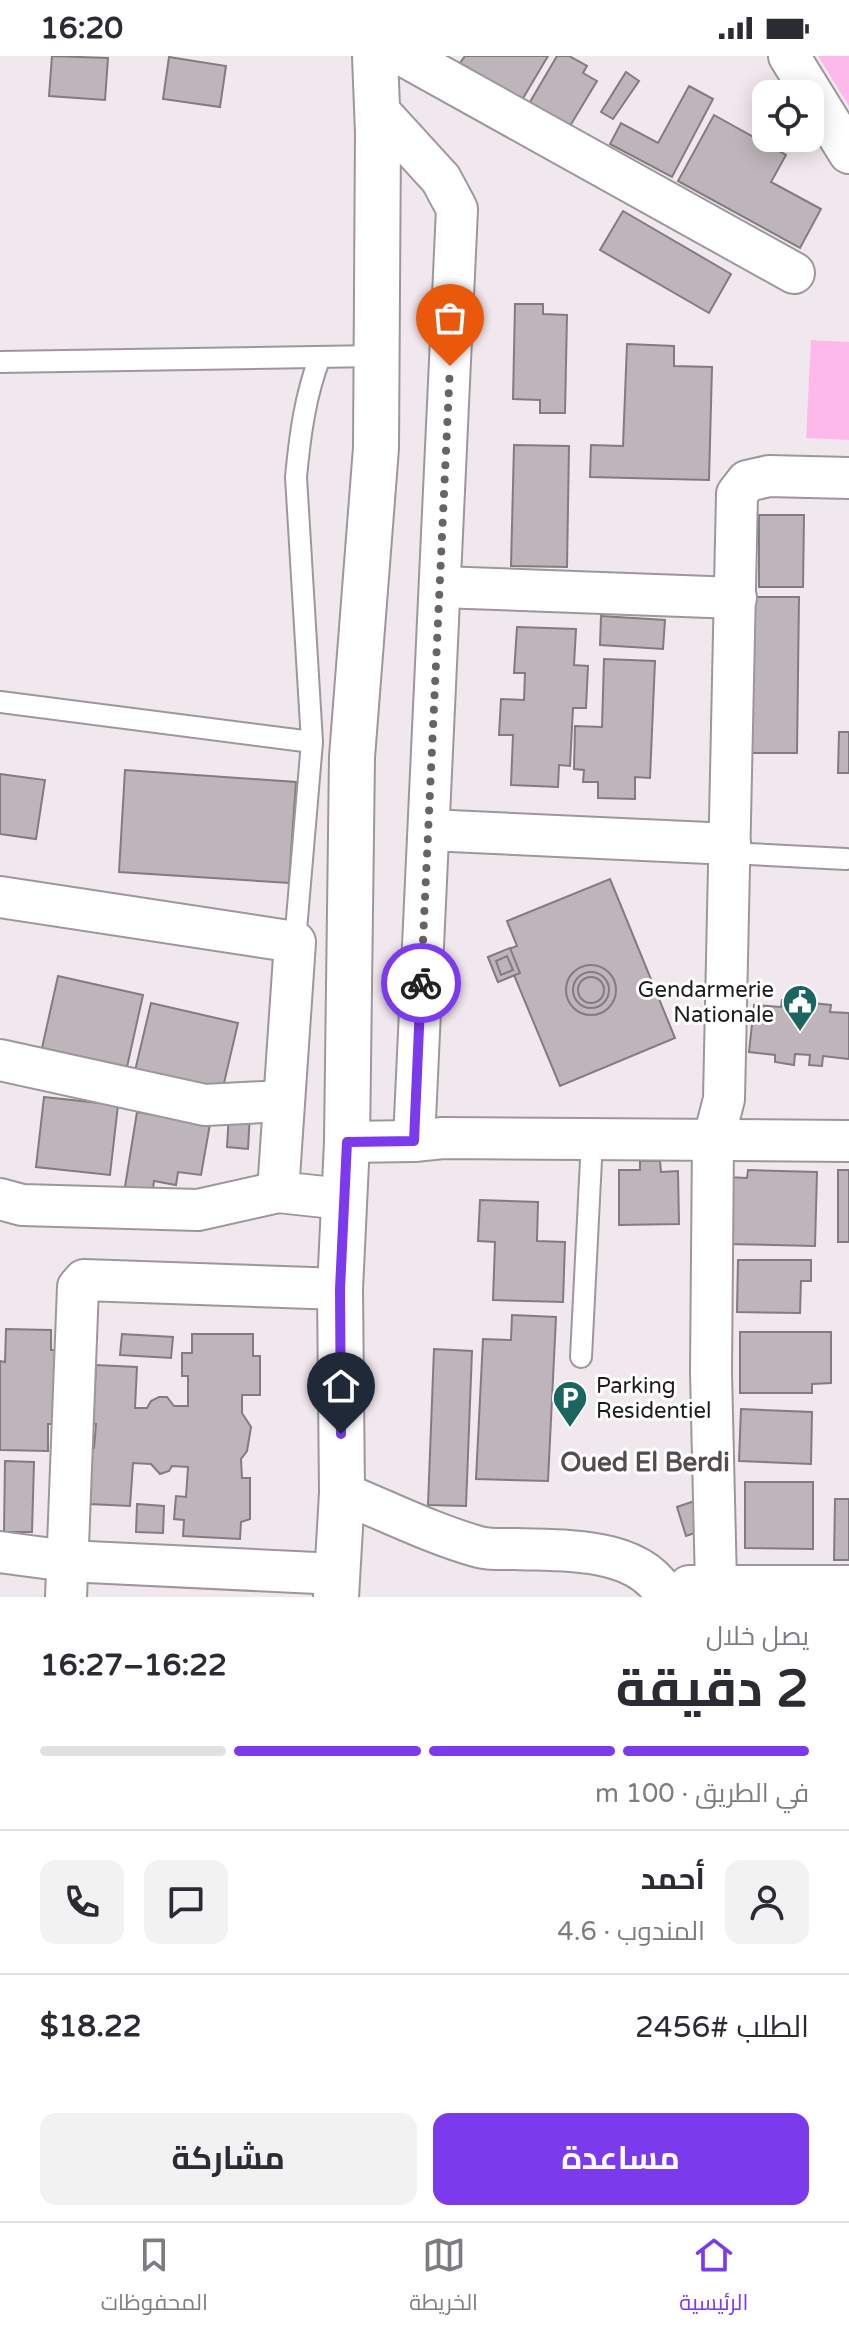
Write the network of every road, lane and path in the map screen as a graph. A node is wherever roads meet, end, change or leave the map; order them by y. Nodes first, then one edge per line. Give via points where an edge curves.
1 (375, 56) edge
2 (404, 56) edge
3 (789, 56) edge
4 (377, 109) junction
5 (849, 153) edge
6 (794, 273) dead end
7 (376, 356) junction
8 (320, 357) junction
9 (0, 362) edge
10 (849, 478) edge
11 (440, 587) junction
12 (736, 598) junction
13 (0, 702) edge
14 (312, 742) junction
15 (429, 830) junction
16 (730, 848) junction
17 (846, 859) dead end
18 (0, 897) edge
19 (295, 942) junction
20 (0, 1060) edge
21 (283, 1101) junction
22 (592, 1140) junction
23 (414, 1141) junction
24 (849, 1141) edge
25 (347, 1142) junction
26 (713, 1142) junction
27 (278, 1192) junction
28 (0, 1199) edge
29 (343, 1199) junction
30 (340, 1289) junction
31 (581, 1357) dead end
32 (342, 1493) junction
33 (0, 1552) edge
34 (66, 1579) edge
35 (716, 1585) junction
36 (336, 1586) edge
37 (849, 1586) edge
38 (664, 1592) edge

1 - 4 main road
2 - 6 street
3 - 5 street
4 - 7 main road
4 - 11 street via 441,179 457,209
7 - 8 lane
7 - 25 main road via 376,448 352,757
8 - 9 lane
8 - 14 lane via 308,388 296,477
10 - 12 street via 769,476 747,481 737,494
11 - 12 street
11 - 15 street
12 - 16 street
13 - 14 lane
14 - 19 lane
15 - 16 street
15 - 23 street
16 - 17 lane
16 - 26 street via 724,1099
18 - 19 street
19 - 21 street
20 - 21 street via 205,1105
21 - 27 street
22 - 23 street
22 - 26 street
22 - 31 lane
23 - 25 street
24 - 26 street
25 - 29 main road
26 - 35 street
27 - 28 street via 198,1210 22,1205
27 - 29 street
29 - 30 main road
30 - 32 main road
30 - 34 street via 84,1280 78,1287
32 - 36 main road
32 - 38 street via 483,1548 577,1551 616,1559 638,1568
33 - 34 street
34 - 36 street
35 - 37 street
35 - 38 street

